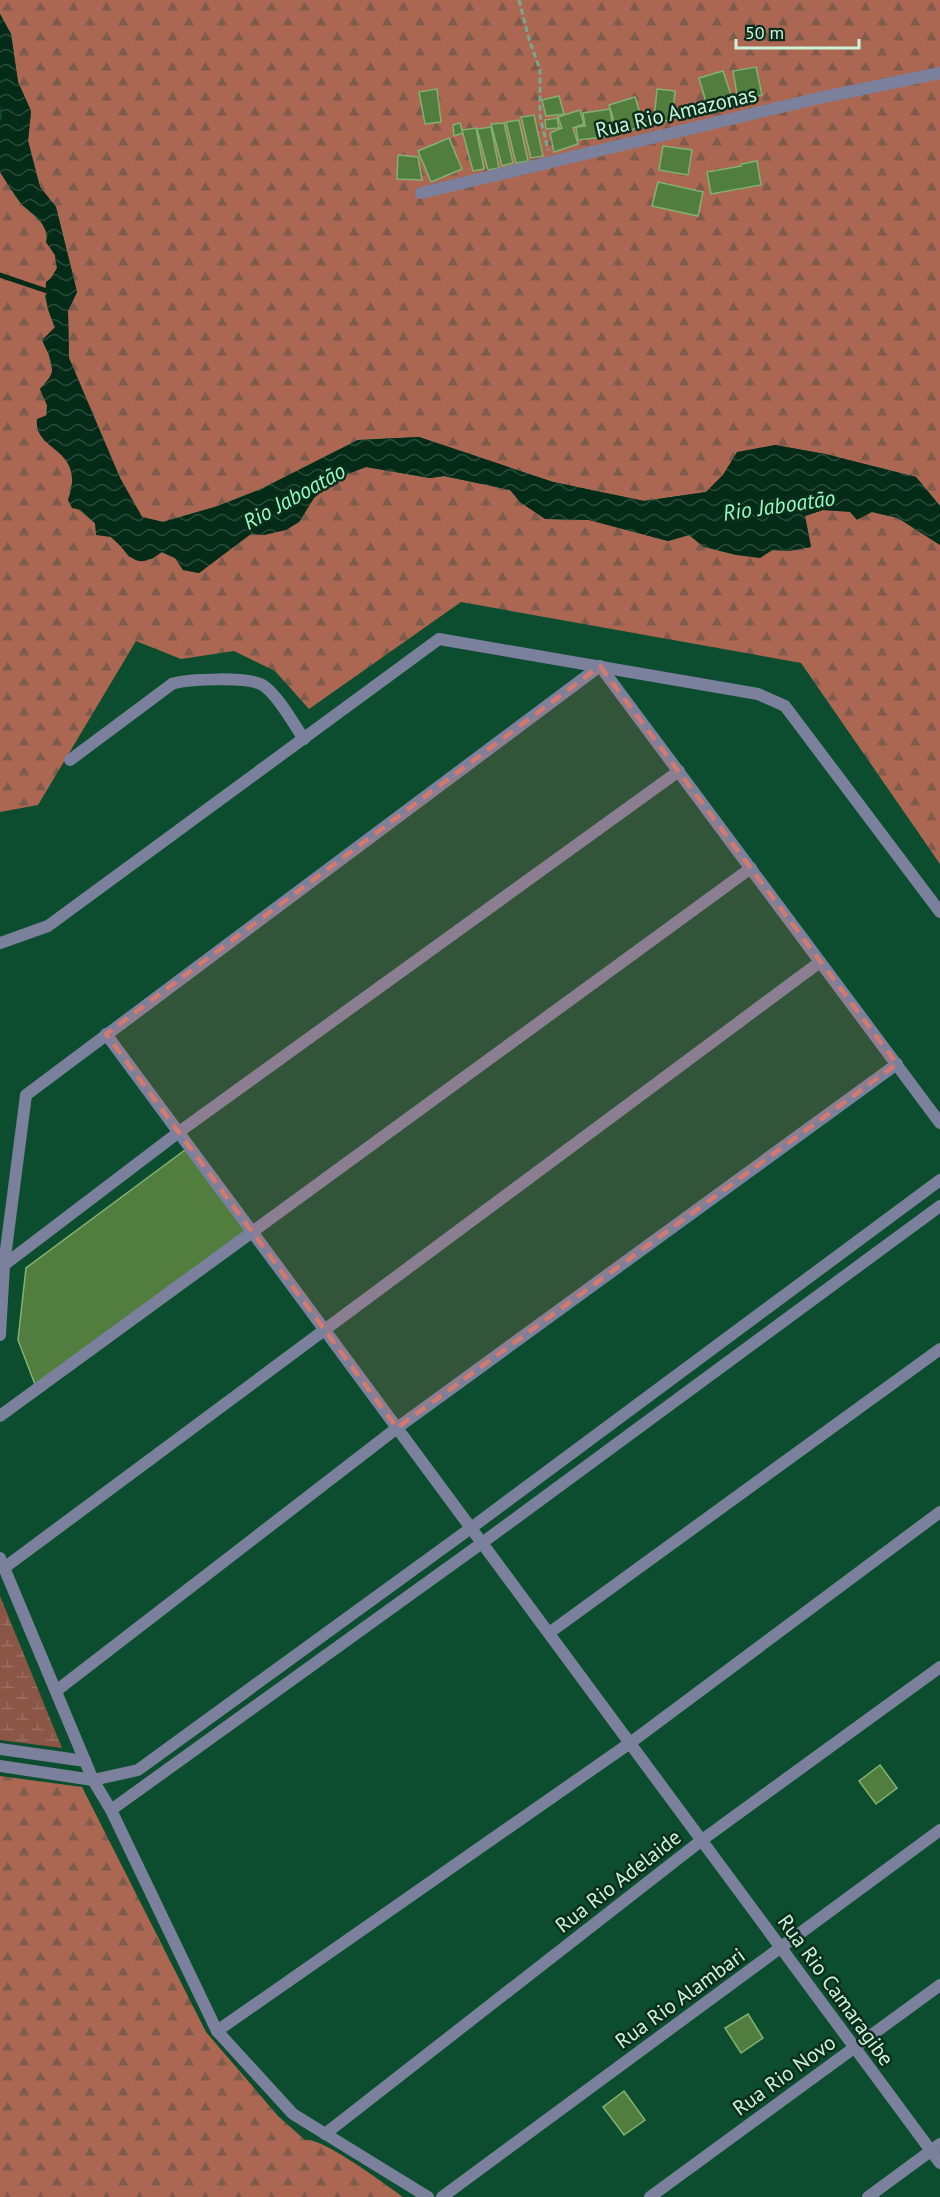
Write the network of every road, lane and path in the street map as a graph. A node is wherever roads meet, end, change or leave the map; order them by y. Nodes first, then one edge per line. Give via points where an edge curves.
1 (519, 0) edge
2 (940, 73) edge
3 (551, 160) junction
4 (422, 193) dead end
5 (600, 666) junction
6 (304, 739) junction
7 (70, 760) dead end
8 (679, 771) junction
9 (751, 868) junction
10 (940, 912) edge
11 (0, 943) edge
12 (820, 962) junction
13 (106, 1034) junction
14 (897, 1065) junction
15 (940, 1123) edge
16 (178, 1132) junction
17 (940, 1180) edge
18 (940, 1206) edge
19 (252, 1232) junction
20 (4, 1265) junction
21 (325, 1330) junction
22 (0, 1335) edge
23 (940, 1349) edge
24 (0, 1416) edge
25 (397, 1428) junction
26 (940, 1512) edge
27 (471, 1528) junction
28 (482, 1543) junction
29 (2, 1563) edge
30 (549, 1633) junction
31 (940, 1667) edge
32 (56, 1692) junction
33 (630, 1743) junction
34 (0, 1749) edge
35 (85, 1761) junction
36 (0, 1766) edge
37 (93, 1780) junction
38 (111, 1810) junction
39 (940, 1830) edge
40 (702, 1840) junction
41 (781, 1947) junction
42 (940, 1985) edge
43 (217, 2031) junction
44 (855, 2047) junction
45 (325, 2134) junction
46 (935, 2147) edge
47 (940, 2163) edge
48 (428, 2197) edge
49 (442, 2197) edge
50 (650, 2197) edge
51 (868, 2197) edge

1 - 3 path via 540,70 540,116
2 - 3 street, Rua Rio Amazonas
3 - 4 street, Rua Rio Amazonas
5 - 6 street via 439,639
5 - 8 street
5 - 10 street via 758,694 785,706
5 - 13 street
6 - 7 street via 262,684 183,680 171,684
6 - 11 street via 48,926
8 - 9 street
8 - 16 street
9 - 12 street
9 - 19 street
12 - 14 street
12 - 21 street
13 - 16 street, Rua Rio Camaragibe
13 - 20 street via 26,1095
14 - 15 street
14 - 25 street
16 - 19 street, Rua Rio Camaragibe
16 - 20 street
17 - 27 street
18 - 28 street
19 - 21 street, Rua Rio Camaragibe
19 - 24 street
20 - 22 street
21 - 25 street, Rua Rio Camaragibe
21 - 29 street
23 - 30 street
25 - 27 street, Rua Rio Camaragibe
25 - 32 street
26 - 33 street
27 - 28 street, Rua Rio Camaragibe
27 - 37 street via 138,1770
28 - 30 street, Rua Rio Camaragibe
28 - 38 street
29 - 32 street
30 - 33 street, Rua Rio Camaragibe
31 - 40 street, Rua Rio Adelaide
32 - 35 street
33 - 40 street, Rua Rio Camaragibe
33 - 43 street
34 - 35 street
35 - 37 street
36 - 37 street
37 - 38 street
38 - 43 street
39 - 41 street, Rua Rio Alambari
40 - 41 street, Rua Rio Camaragibe
40 - 45 street, Rua Rio Adelaide
41 - 44 street, Rua Rio Camaragibe
41 - 49 street, Rua Rio Alambari
42 - 44 street, Rua Rio Novo
43 - 45 street via 293,2114
44 - 46 street, Rua Rio Camaragibe
44 - 50 street, Rua Rio Novo
45 - 48 street
46 - 47 street, Rua Rio Camaragibe
46 - 51 street

